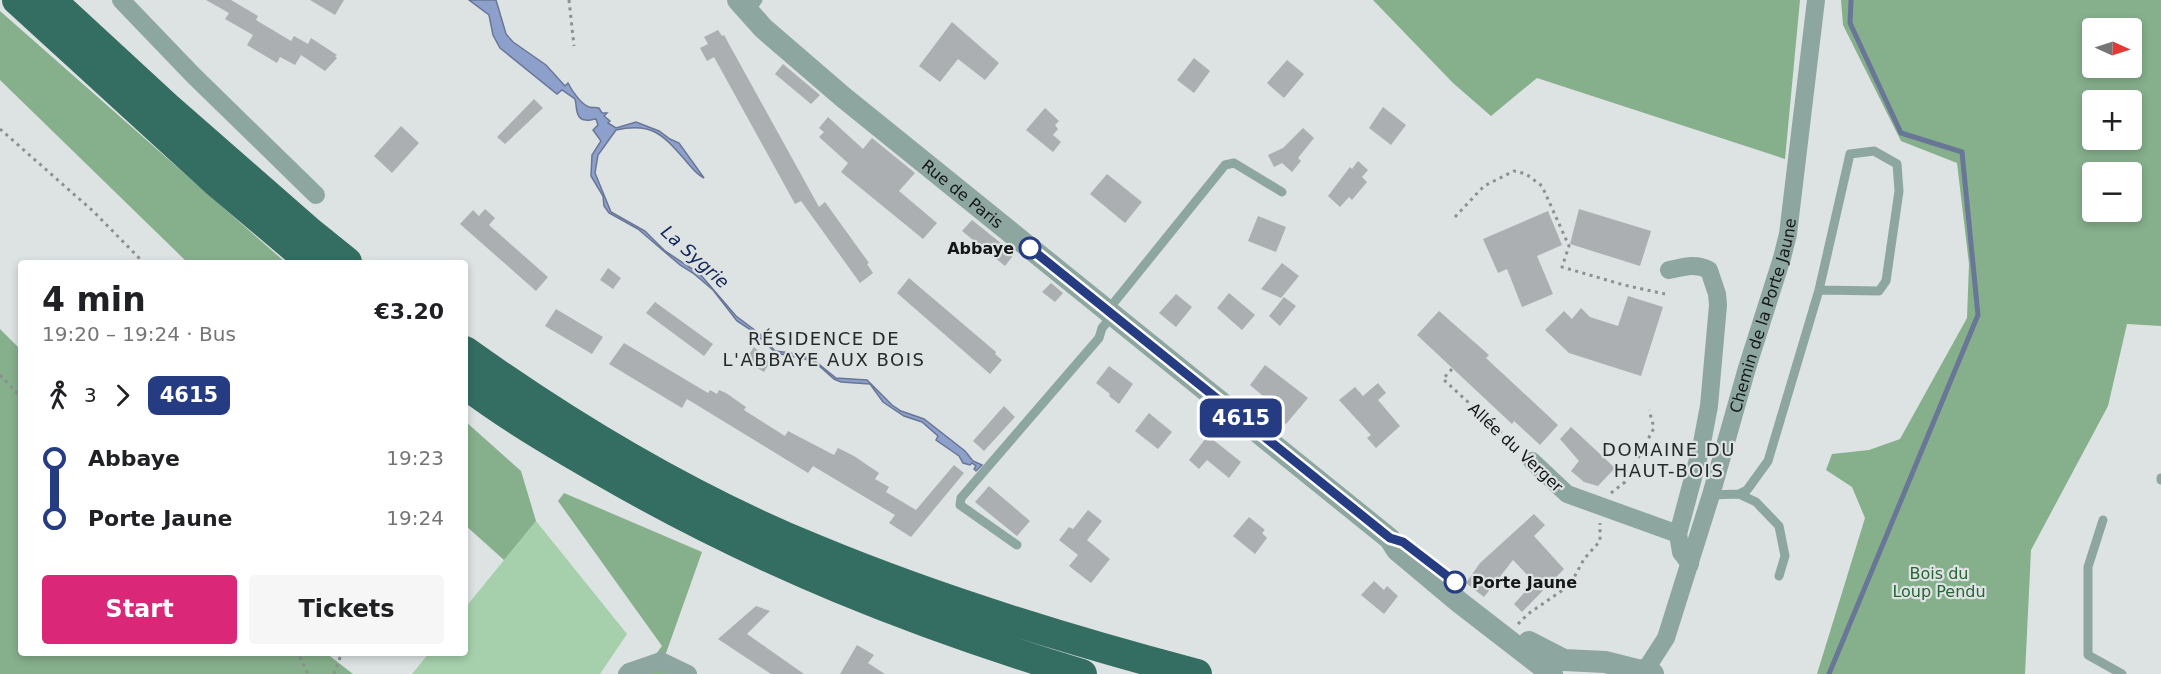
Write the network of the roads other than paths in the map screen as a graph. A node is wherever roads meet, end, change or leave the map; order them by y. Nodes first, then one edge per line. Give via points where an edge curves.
1 (17, 0) edge
2 (51, 0) edge
3 (122, 0) edge
4 (1816, 0) edge
5 (749, 4) edge
6 (1282, 192) dead end
7 (316, 195) dead end
8 (309, 260) edge
9 (345, 260) edge
10 (1669, 270) dead end
11 (1819, 290) junction
12 (1111, 312) junction
13 (468, 353) edge
14 (468, 386) edge
15 (1532, 461) road end
16 (1739, 494) junction
17 (1712, 495) junction
18 (2103, 520) dead end
19 (1678, 534) junction
20 (1017, 545) dead end
21 (1690, 564) junction
22 (1779, 576) dead end
23 (1486, 615) junction
24 (1591, 670) edge
25 (1639, 672) edge
26 (627, 674) edge
27 (688, 674) edge
28 (1082, 674) edge
29 (1197, 674) edge
30 (1552, 674) edge
31 (2122, 674) edge

1 - 8 highway via 215,181
2 - 9 highway via 194,131
3 - 7 street
4 - 17 street, Chemin de la Porte Jaune via 1788,234
5 - 12 street, Rue de Paris via 763,28 843,97
6 - 12 lane via 1234,164 1225,165
10 - 19 street via 1689,265 1709,270 1718,305 1708,406
11 - 11 lane via 1850,154 1874,151 1897,164 1899,191 1886,281 1880,291
11 - 16 lane via 1768,461 1747,490
12 - 20 lane via 1099,339 961,498 960,505
12 - 23 street, Rue de Paris via 1390,538 1397,550 1431,569 1459,602
13 - 29 highway via 574,424 675,481 816,550 1008,620
14 - 28 highway via 554,443 738,544 908,617
15 - 19 street, Allée du Verger via 1567,494
16 - 17 lane
16 - 22 lane via 1756,502 1779,526 1785,556
17 - 21 street, Chemin de la Porte Jaune
18 - 31 lane via 2088,567 2088,655
19 - 21 street via 1681,552
21 - 25 street, Chemin de la Porte Jaune via 1666,638 1648,666
23 - 24 street, Rue de Paris via 1550,655
23 - 30 street, Rue de Paris
24 - 25 street, Rue de Paris via 1605,662
26 - 27 street via 661,661

